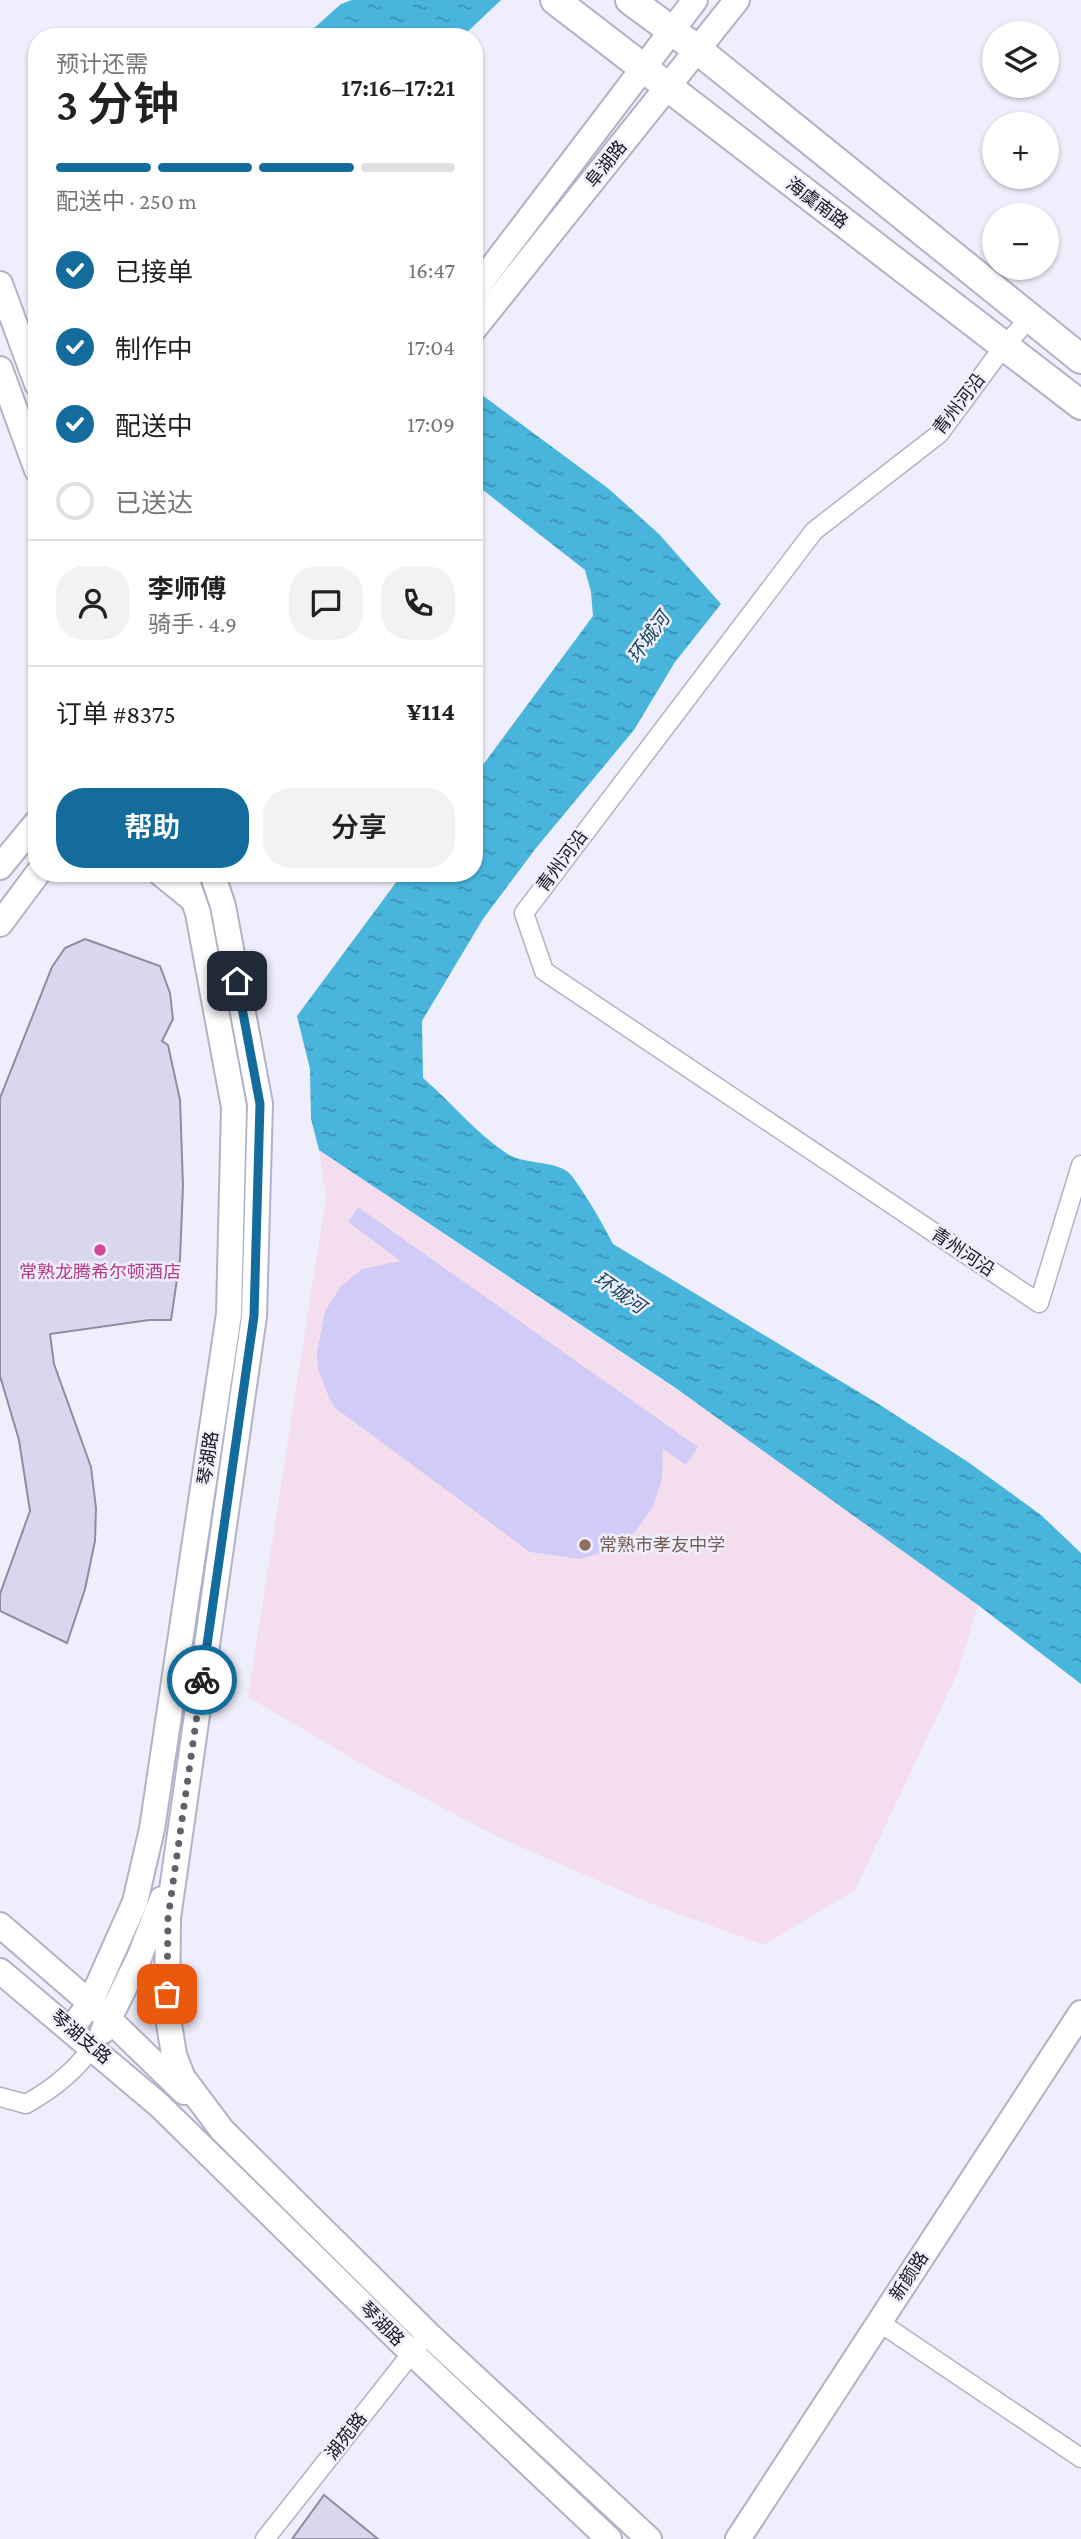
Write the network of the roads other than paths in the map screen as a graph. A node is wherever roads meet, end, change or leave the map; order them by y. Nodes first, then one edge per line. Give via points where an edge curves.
1 (555, 0) edge
2 (630, 0) edge
3 (695, 0) edge
4 (737, 0) edge
5 (670, 31) junction
6 (698, 50) junction
7 (642, 70) junction
8 (666, 88) junction
9 (483, 279) edge
10 (0, 284) edge
11 (483, 318) edge
12 (1030, 318) junction
13 (1004, 346) junction
14 (1081, 359) edge
15 (28, 360) edge
16 (0, 369) edge
17 (1081, 405) edge
18 (28, 445) edge
19 (28, 832) edge
20 (0, 867) edge
21 (31, 882) edge
22 (171, 882) edge
23 (187, 882) edge
24 (215, 882) edge
25 (194, 901) junction
26 (0, 923) edge
27 (1081, 1165) edge
28 (183, 1812) junction
29 (0, 1925) edge
30 (0, 1970) edge
31 (90, 2003) junction
32 (1081, 2013) edge
33 (111, 2021) junction
34 (72, 2028) junction
35 (93, 2046) junction
36 (141, 2049) joint
37 (0, 2097) edge
38 (159, 2105) joint
39 (222, 2130) junction
40 (879, 2322) junction
41 (428, 2334) junction
42 (412, 2353) junction
43 (1081, 2458) edge
44 (265, 2539) edge
45 (609, 2539) edge
46 (649, 2539) edge
47 (738, 2539) edge

1 - 7 main road, 海虞南路
2 - 5 main road
3 - 5 main road, 阜湖路
4 - 6 main road, 阜湖路
5 - 6 main road
5 - 7 main road, 阜湖路
6 - 8 main road, 阜湖路
6 - 12 main road
7 - 8 main road, 海虞南路
7 - 9 main road, 阜湖路
8 - 11 main road, 阜湖路
8 - 13 main road, 海虞南路
10 - 15 main road
12 - 13 street, 青州河沿
12 - 14 main road
13 - 17 main road, 海虞南路
13 - 27 street, 青州河沿 via 939,434 814,531 524,913 544,971 1039,1303
16 - 18 main road
19 - 20 main road
21 - 26 main road
22 - 25 main road
23 - 25 main road, 琴湖路
24 - 28 main road, 琴湖路 via 260,1104 254,1316
25 - 31 main road, 琴湖路 via 234,1107 229,1314 152,1829 135,1902
28 - 33 main road via 163,1895
28 - 39 main road, 琴湖路 via 168,1918 167,2011 183,2078
29 - 31 main road, 琴湖支路
30 - 34 main road, 琴湖支路
31 - 33 main road, 琴湖支路
31 - 34 main road, 琴湖路
32 - 40 main road, 新颜路
33 - 35 main road
33 - 36 main road, 琴湖支路
34 - 35 main road, 琴湖支路
35 - 37 street via 51,2091 26,2105
35 - 38 main road, 琴湖支路
36 - 39 main road, 琴湖路
38 - 42 main road, 琴湖路
39 - 41 main road, 琴湖路
40 - 43 street
40 - 47 main road, 新颜路
41 - 42 street, 湖苑路
41 - 46 main road, 琴湖路
42 - 44 street, 湖苑路
42 - 45 main road, 琴湖路

